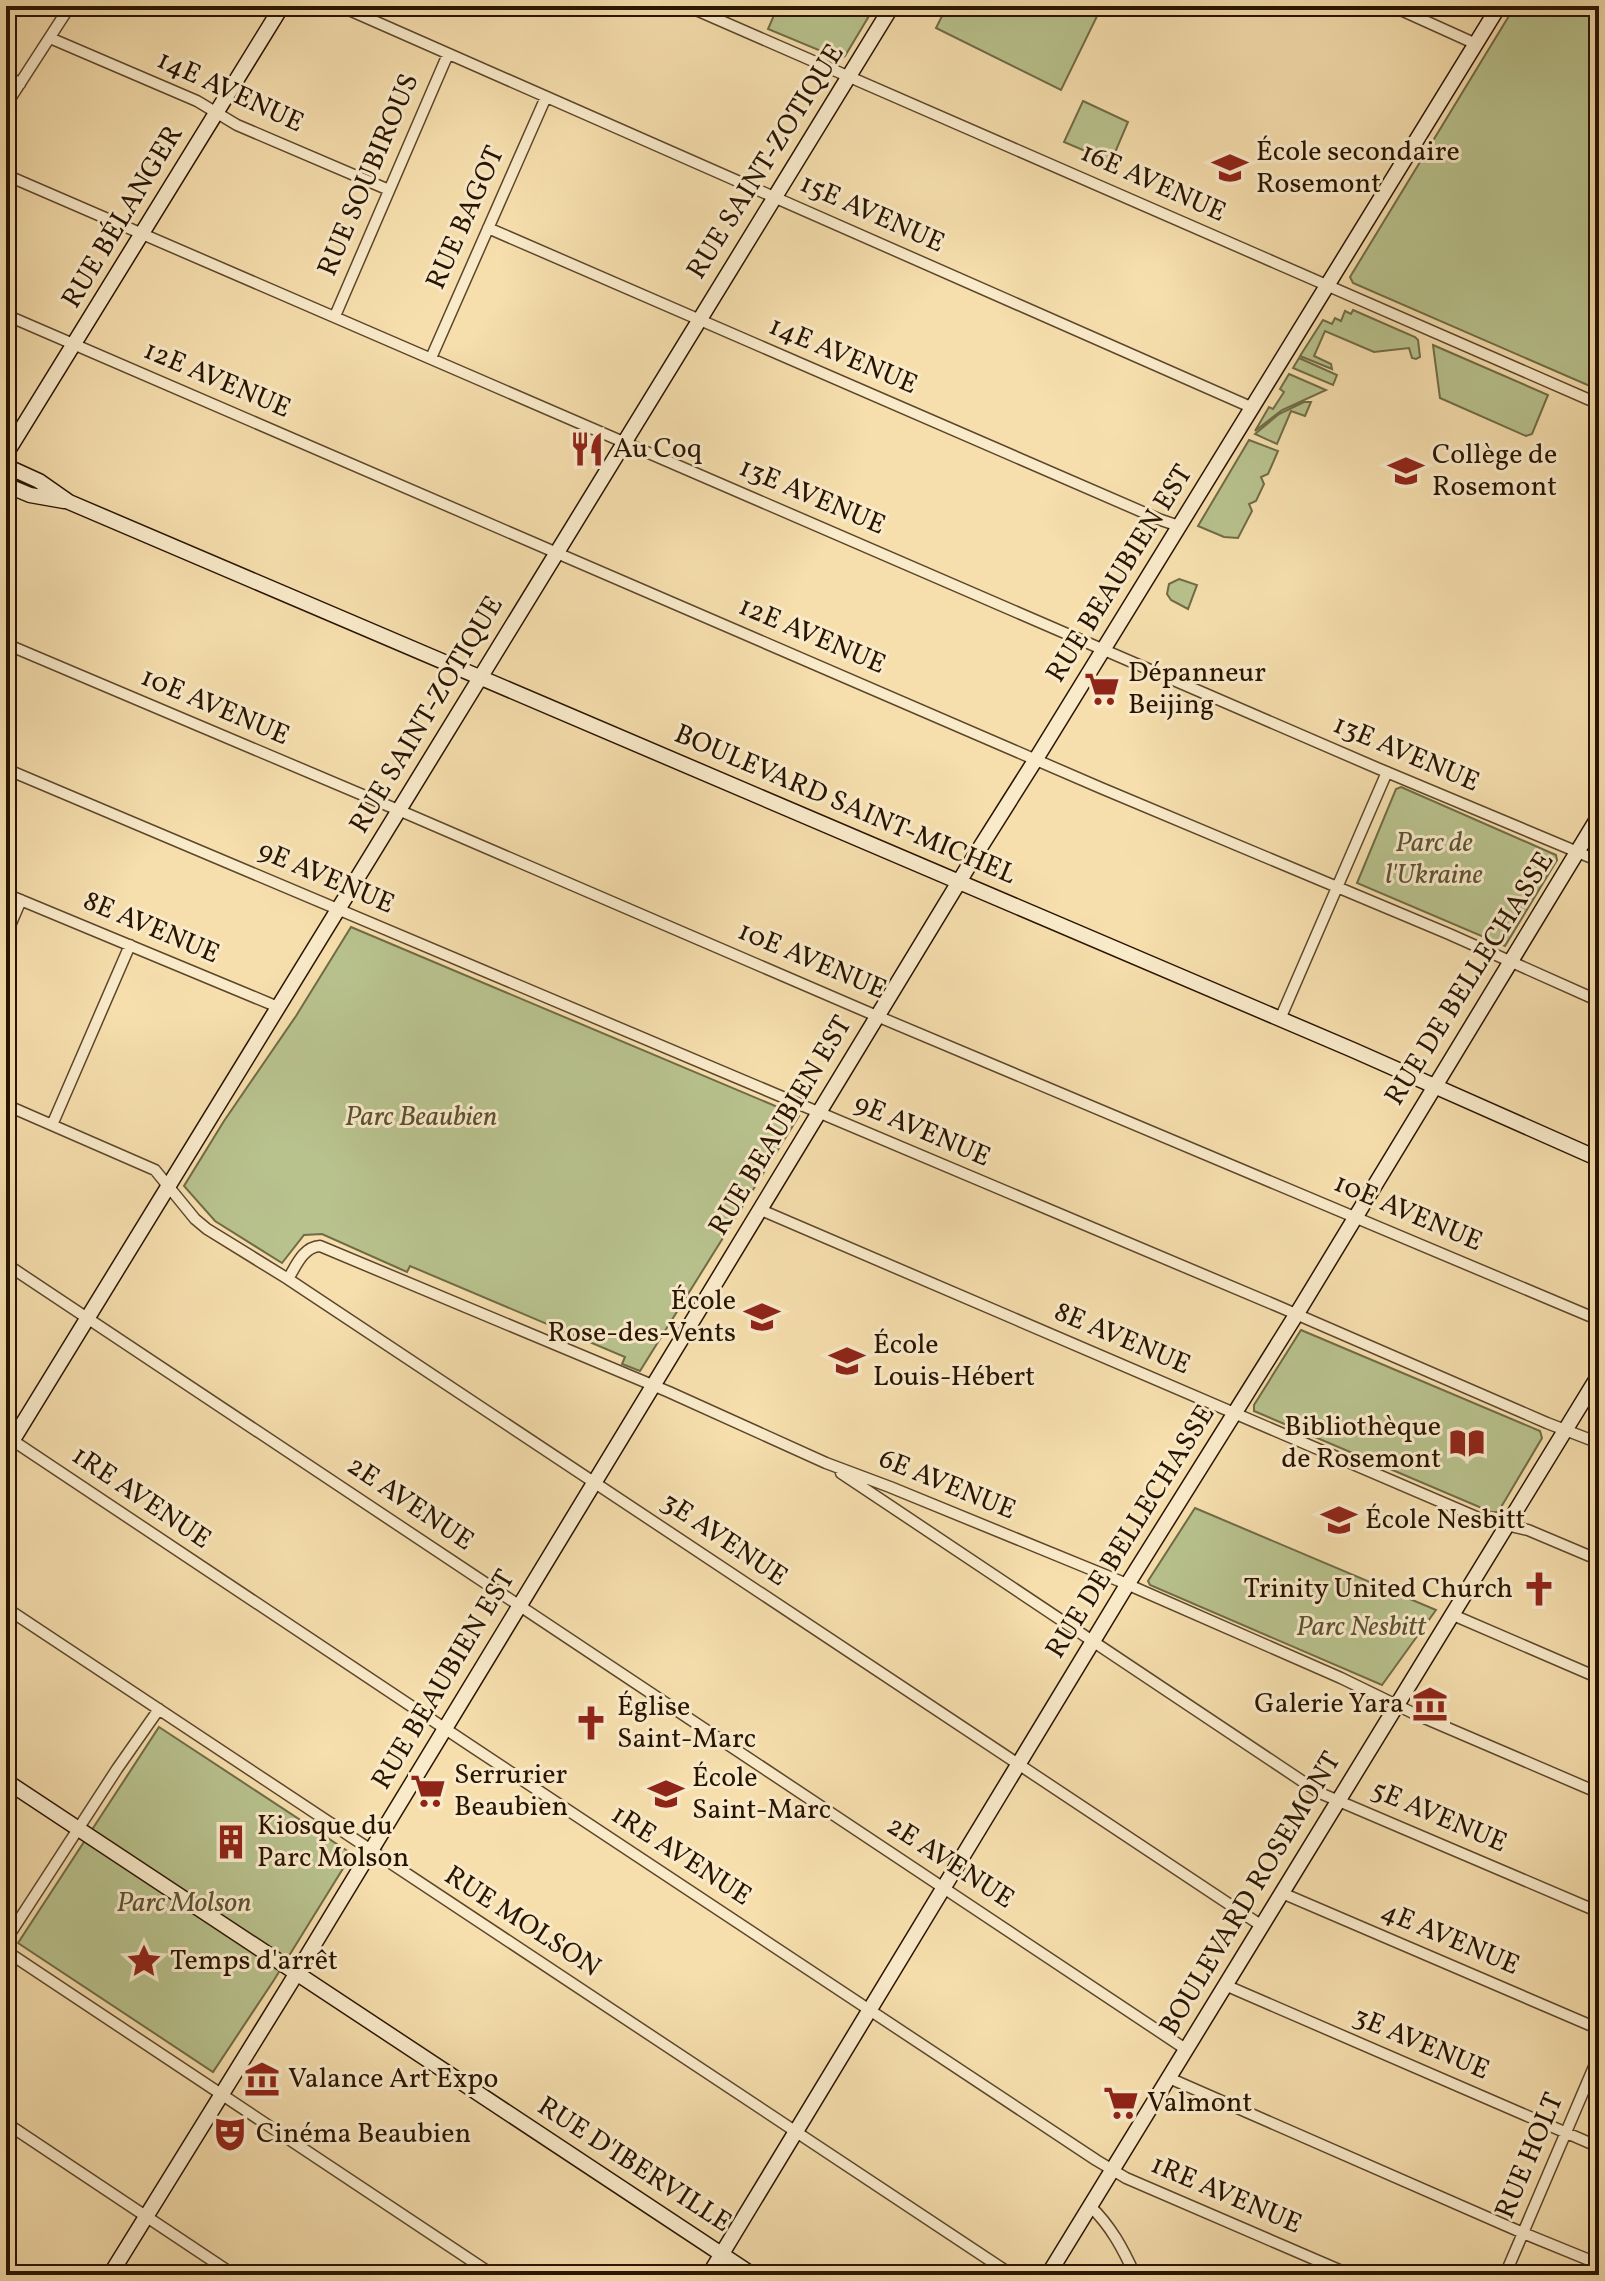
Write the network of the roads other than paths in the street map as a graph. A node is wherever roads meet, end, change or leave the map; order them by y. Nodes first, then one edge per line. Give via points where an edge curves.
1 (70, 6) edge
2 (282, 6) edge
3 (340, 6) edge
4 (687, 6) edge
5 (892, 6) edge
6 (1392, 6) edge
7 (1499, 6) edge
8 (50, 38) junction
9 (1476, 44) junction
10 (448, 54) junction
11 (6, 75) edge
12 (849, 76) junction
13 (20, 84) junction
14 (546, 97) junction
15 (6, 105) edge
16 (216, 114) junction
17 (6, 175) edge
18 (389, 190) junction
19 (776, 198) junction
20 (488, 228) junction
21 (142, 234) junction
22 (1327, 286) junction
23 (6, 315) edge
24 (335, 316) junction
25 (699, 320) junction
26 (75, 345) junction
27 (431, 358) junction
28 (1599, 404) edge
29 (1253, 408) junction
30 (625, 442) junction
31 (6, 454) edge
32 (6, 466) edge
33 (6, 485) edge
34 (69, 502) junction
35 (1179, 526) junction
36 (557, 553) junction
37 (6, 644) edge
38 (1103, 649) junction
39 (480, 678) junction
40 (1036, 759) junction
41 (6, 769) edge
42 (1387, 772) junction
43 (399, 810) junction
44 (1599, 816) edge
45 (1578, 852) junction
46 (1599, 861) edge
47 (959, 882) junction
48 (1337, 887) junction
49 (6, 894) edge
50 (21, 900) junction
51 (338, 909) junction
52 (6, 935) edge
53 (130, 945) junction
54 (1511, 962) junction
55 (1599, 1001) edge
56 (278, 1007) junction
57 (878, 1016) junction
58 (1280, 1019) junction
59 (1435, 1086) junction
60 (6, 1105) edge
61 (818, 1113) junction
62 (52, 1125) junction
63 (1599, 1159) edge
64 (169, 1185) junction
65 (761, 1210) junction
66 (1355, 1216) junction
67 (6, 1264) edge
68 (288, 1279) junction
69 (1296, 1315) junction
70 (88, 1318) junction
71 (1599, 1320) edge
72 (1599, 1375) edge
73 (654, 1386) junction
74 (1235, 1413) junction
75 (1566, 1429) junction
76 (8, 1442) edge
77 (1599, 1443) edge
78 (826, 1463) junction
79 (595, 1483) junction
80 (1506, 1525) junction
81 (1599, 1560) edge
82 (1127, 1585) junction
83 (519, 1605) junction
84 (6, 1608) edge
85 (1453, 1615) junction
86 (1093, 1642) junction
87 (1599, 1678) edge
88 (1396, 1705) junction
89 (159, 1709) junction
90 (445, 1728) junction
91 (1019, 1764) junction
92 (6, 1781) edge
93 (1599, 1793) edge
94 (1338, 1800) junction
95 (78, 1829) junction
96 (370, 1850) junction
97 (944, 1888) junction
98 (1282, 1893) junction
99 (1599, 1912) edge
100 (1262, 1926) junction
101 (6, 1940) edge
102 (6, 1951) edge
103 (296, 1973) junction
104 (1225, 1985) junction
105 (870, 2011) junction
106 (1599, 2029) edge
107 (1187, 2050) junction
108 (1599, 2055) edge
109 (1169, 2078) junction
110 (221, 2094) junction
111 (6, 2123) edge
112 (797, 2132) junction
113 (1566, 2133) junction
114 (1599, 2147) edge
115 (1112, 2170) junction
116 (1090, 2206) junction
117 (145, 2216) junction
118 (1523, 2233) junction
119 (722, 2254) junction
120 (1599, 2264) edge
121 (110, 2275) edge
122 (234, 2275) edge
123 (493, 2275) edge
124 (709, 2275) edge
125 (753, 2275) edge
126 (1012, 2275) edge
127 (1048, 2275) edge
128 (1135, 2275) edge
129 (1351, 2275) edge
130 (1505, 2275) edge

1 - 8 street
2 - 16 street, RUE BÉLANGER
3 - 10 street, 15E AVENUE
4 - 12 street, 16E AVENUE
5 - 12 street, RUE SAINT-ZOTIQUE
6 - 9 street
7 - 9 street, RUE BEAUBIEN EST
8 - 13 street
8 - 16 street, 14E AVENUE
9 - 22 street, RUE BEAUBIEN EST
10 - 14 street, 15E AVENUE
10 - 18 street, RUE SOUBIROUS
11 - 13 street
12 - 19 street, RUE SAINT-ZOTIQUE
12 - 22 street, 16E AVENUE
13 - 15 street
14 - 19 street, 15E AVENUE
14 - 20 street, RUE BAGOT
16 - 18 street, 14E AVENUE
16 - 21 street, RUE BÉLANGER
17 - 21 street, 13E AVENUE
18 - 24 street, RUE SOUBIROUS
19 - 25 street, RUE SAINT-ZOTIQUE
19 - 29 street, 15E AVENUE
20 - 25 street, 14E AVENUE
20 - 27 street, RUE BAGOT
21 - 24 street, 13E AVENUE
21 - 26 street, RUE BÉLANGER
22 - 28 street, 16E AVENUE
22 - 29 street, RUE BEAUBIEN EST
23 - 26 street, 12E AVENUE
24 - 27 street, 13E AVENUE
25 - 30 street, RUE SAINT-ZOTIQUE
25 - 35 street, 14E AVENUE
26 - 31 street, RUE BÉLANGER
26 - 36 street, 12E AVENUE
27 - 30 street, 13E AVENUE
29 - 35 street, RUE BEAUBIEN EST
30 - 36 street, RUE SAINT-ZOTIQUE
30 - 38 street, 13E AVENUE
32 - 34 street, BOULEVARD SAINT-MICHEL
33 - 34 street, BOULEVARD SAINT-MICHEL
34 - 39 street, BOULEVARD SAINT-MICHEL
35 - 38 street, RUE BEAUBIEN EST
36 - 39 street, RUE SAINT-ZOTIQUE
36 - 40 street, 12E AVENUE
37 - 43 street, 10E AVENUE
38 - 40 street, RUE BEAUBIEN EST
38 - 42 street, 13E AVENUE
39 - 43 street, RUE SAINT-ZOTIQUE
39 - 47 street, BOULEVARD SAINT-MICHEL
40 - 47 street, RUE BEAUBIEN EST
40 - 48 street, 12E AVENUE
41 - 51 street, 9E AVENUE
42 - 45 street, 13E AVENUE
42 - 48 street
43 - 51 street, RUE SAINT-ZOTIQUE
43 - 57 street, 10E AVENUE
44 - 45 street, RUE DE BELLECHASSE
45 - 46 street, 13E AVENUE
45 - 54 street, RUE DE BELLECHASSE
47 - 57 street, RUE BEAUBIEN EST
47 - 58 street, BOULEVARD SAINT-MICHEL
48 - 54 street, 12E AVENUE
48 - 58 street
49 - 50 street, 8E AVENUE
50 - 52 street
50 - 53 street, 8E AVENUE
51 - 56 street, RUE SAINT-ZOTIQUE
51 - 61 street, 9E AVENUE
53 - 56 street, 8E AVENUE
53 - 62 street
54 - 55 street, 12E AVENUE
54 - 59 street, RUE DE BELLECHASSE
56 - 64 street, RUE SAINT-ZOTIQUE
57 - 61 street, RUE BEAUBIEN EST
57 - 66 street, 10E AVENUE
58 - 59 street, BOULEVARD SAINT-MICHEL
59 - 63 street, BOULEVARD SAINT-MICHEL
59 - 66 street, RUE DE BELLECHASSE
60 - 62 street
61 - 65 street, RUE BEAUBIEN EST
61 - 69 street, 9E AVENUE
62 - 64 street via 155,1170
64 - 68 street, 3E AVENUE via 207,1229
64 - 70 street, RUE SAINT-ZOTIQUE
65 - 73 street, RUE BEAUBIEN EST
65 - 74 street, 8E AVENUE
66 - 69 street, RUE DE BELLECHASSE
66 - 71 street, 10E AVENUE
67 - 70 street, 2E AVENUE
68 - 73 street, 6E AVENUE via 306,1251 320,1246
68 - 79 street, 3E AVENUE
69 - 74 street, RUE DE BELLECHASSE
69 - 75 street, 9E AVENUE
70 - 76 street, RUE SAINT-ZOTIQUE
70 - 83 street, 2E AVENUE
72 - 75 street, BOULEVARD ROSEMONT
73 - 78 street, 6E AVENUE
73 - 79 street, RUE BEAUBIEN EST
74 - 80 street, 8E AVENUE via 1481,1519
74 - 82 street, RUE DE BELLECHASSE
75 - 77 street, 9E AVENUE
75 - 80 street, BOULEVARD ROSEMONT
76 - 90 street, 1RE AVENUE
78 - 82 street, 6E AVENUE
78 - 86 street, 5E AVENUE
79 - 83 street, RUE BEAUBIEN EST
79 - 91 street, 3E AVENUE
80 - 81 street, 8E AVENUE
80 - 85 street, BOULEVARD ROSEMONT
82 - 86 street, RUE DE BELLECHASSE
82 - 88 street, 6E AVENUE
83 - 90 street, RUE BEAUBIEN EST
83 - 97 street, 2E AVENUE
84 - 89 street, RUE MOLSON
85 - 87 street
85 - 88 street, BOULEVARD ROSEMONT
86 - 91 street, RUE DE BELLECHASSE
86 - 94 street, 5E AVENUE
88 - 93 street, 6E AVENUE
88 - 94 street, BOULEVARD ROSEMONT
89 - 95 street
89 - 96 street, RUE MOLSON
90 - 96 street, RUE BEAUBIEN EST
90 - 105 street, 1RE AVENUE
91 - 97 street, RUE DE BELLECHASSE
91 - 100 street, 3E AVENUE
92 - 95 street, RUE D'IBERVILLE
94 - 98 street, BOULEVARD ROSEMONT
94 - 99 street, 5E AVENUE
95 - 101 street
95 - 103 street, RUE D'IBERVILLE
96 - 103 street, RUE BEAUBIEN EST
96 - 112 street, RUE MOLSON
97 - 105 street, RUE DE BELLECHASSE
97 - 107 street, 2E AVENUE
98 - 100 street, BOULEVARD ROSEMONT
98 - 106 street, 4E AVENUE
100 - 104 street, BOULEVARD ROSEMONT
102 - 110 street
103 - 110 street, RUE BEAUBIEN EST
103 - 119 street, RUE D'IBERVILLE
104 - 107 street, BOULEVARD ROSEMONT
104 - 113 street, 3E AVENUE
105 - 112 street, RUE DE BELLECHASSE
105 - 115 street, 1RE AVENUE
107 - 109 street, BOULEVARD ROSEMONT
108 - 113 street, RUE HOLT
109 - 115 street, BOULEVARD ROSEMONT
109 - 118 street
110 - 117 street, RUE BEAUBIEN EST
110 - 123 street
111 - 117 street
112 - 119 street, RUE DE BELLECHASSE
112 - 126 street, RUE MOLSON
113 - 114 street, 3E AVENUE
113 - 118 street, RUE HOLT
115 - 116 street, BOULEVARD ROSEMONT
115 - 129 street, 1RE AVENUE
116 - 127 street, BOULEVARD ROSEMONT
116 - 128 street via 1106,2222
117 - 121 street, RUE BEAUBIEN EST
117 - 122 street
118 - 120 street
118 - 130 street, RUE HOLT
119 - 124 street, RUE DE BELLECHASSE
119 - 125 street, RUE D'IBERVILLE

